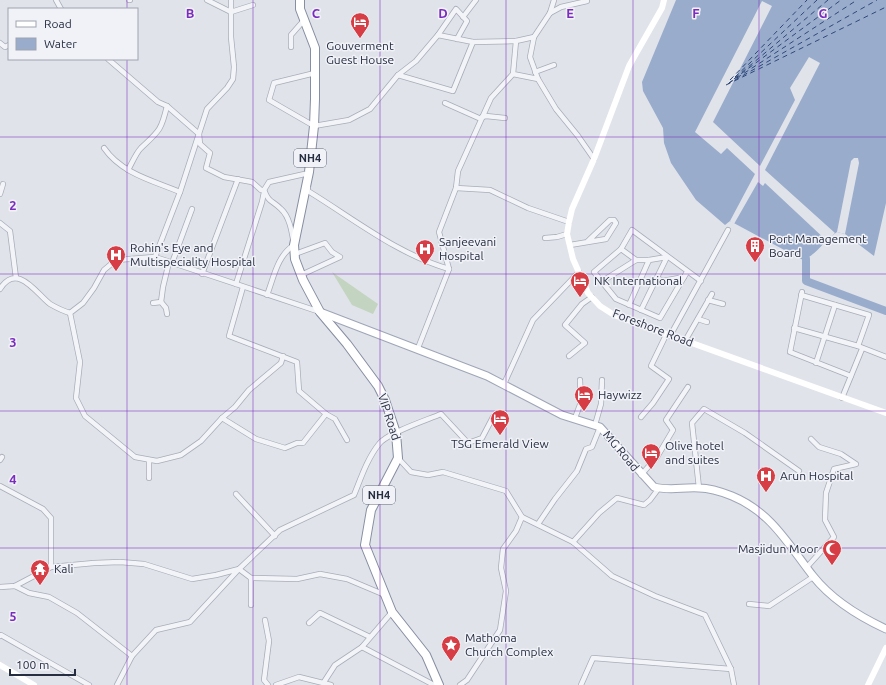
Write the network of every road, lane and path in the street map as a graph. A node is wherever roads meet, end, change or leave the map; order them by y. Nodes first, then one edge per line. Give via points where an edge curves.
1 (207, 0) edge
2 (231, 0) edge
3 (300, 0) edge
4 (476, 0) edge
5 (554, 0) edge
6 (664, 0) edge
7 (587, 1) dead end
8 (253, 5) dead end
9 (231, 12) junction
10 (550, 13) junction
11 (463, 17) junction
12 (305, 19) junction
13 (438, 35) junction
14 (534, 37) junction
15 (457, 39) junction
16 (473, 42) junction
17 (516, 42) junction
18 (291, 47) dead end
19 (109, 60) edge
20 (554, 65) dead end
21 (535, 72) junction
22 (315, 73) junction
23 (513, 74) junction
24 (398, 75) junction
25 (538, 79) junction
26 (445, 103) dead end
27 (167, 106) junction
28 (482, 118) junction
29 (505, 118) dead end
30 (314, 126) junction
31 (199, 134) junction
32 (104, 148) dead end
33 (594, 159) junction
34 (128, 170) junction
35 (308, 172) junction
36 (238, 178) junction
37 (3, 184) dead end
38 (456, 188) junction
39 (264, 190) junction
40 (180, 192) junction
41 (0, 194) edge
42 (192, 209) dead end
43 (0, 222) edge
44 (569, 222) junction
45 (728, 230) dead end
46 (567, 234) junction
47 (545, 238) dead end
48 (587, 242) junction
49 (294, 245) junction
50 (570, 246) junction
51 (621, 248) junction
52 (295, 254) junction
53 (156, 257) junction
54 (667, 257) junction
55 (636, 260) junction
56 (649, 260) junction
57 (170, 262) junction
58 (449, 269) junction
59 (579, 272) junction
60 (687, 272) junction
61 (202, 274) junction
62 (301, 275) junction
63 (684, 277) junction
64 (16, 278) junction
65 (657, 278) junction
66 (701, 280) junction
67 (601, 282) junction
68 (236, 284) junction
69 (243, 287) junction
70 (0, 289) edge
71 (712, 294) dead end
72 (267, 295) junction
73 (592, 297) junction
74 (708, 300) junction
75 (161, 302) junction
76 (153, 303) dead end
77 (723, 304) dead end
78 (629, 305) junction
79 (835, 305) junction
80 (641, 310) junction
81 (320, 312) junction
82 (70, 313) junction
83 (167, 314) dead end
84 (698, 319) junction
85 (707, 322) dead end
86 (794, 328) junction
87 (668, 335) junction
88 (824, 336) junction
89 (685, 341) junction
90 (860, 347) junction
91 (418, 348) junction
92 (283, 356) junction
93 (570, 356) dead end
94 (886, 357) edge
95 (816, 363) junction
96 (851, 376) junction
97 (580, 380) dead end
98 (602, 380) dead end
99 (504, 384) junction
100 (688, 387) dead end
101 (842, 398) junction
102 (886, 413) edge
103 (326, 414) junction
104 (493, 417) dead end
105 (640, 417) dead end
106 (222, 418) junction
107 (575, 418) junction
108 (598, 426) junction
109 (396, 433) junction
110 (811, 439) dead end
111 (347, 440) dead end
112 (398, 458) junction
113 (149, 460) junction
114 (799, 471) dead end
115 (641, 475) junction
116 (149, 478) dead end
117 (0, 486) edge
118 (659, 488) junction
119 (700, 488) junction
120 (236, 494) dead end
121 (522, 517) junction
122 (538, 524) junction
123 (275, 536) junction
124 (573, 542) junction
125 (51, 567) junction
126 (807, 567) junction
127 (239, 569) junction
128 (813, 576) junction
129 (251, 578) junction
130 (15, 586) junction
131 (0, 587) edge
132 (385, 595) junction
133 (749, 604) dead end
134 (251, 605) dead end
135 (392, 612) junction
136 (265, 620) dead end
137 (309, 623) dead end
138 (886, 629) edge
139 (0, 636) edge
140 (370, 638) junction
141 (362, 647) junction
142 (886, 648) edge
143 (132, 656) junction
144 (0, 665) edge
145 (730, 669) junction
146 (324, 682) junction
147 (34, 685) edge
148 (89, 685) edge
149 (117, 685) edge
150 (268, 685) edge
151 (276, 685) edge
152 (331, 685) edge
153 (434, 685) edge
154 (439, 685) edge
155 (460, 685) edge
156 (581, 685) edge
157 (734, 685) edge
158 (868, 685) edge

1 - 9 street
2 - 9 street
3 - 12 highway, NH4
4 - 11 street
5 - 10 street
6 - 33 main road, Foreshore Road via 629,66
7 - 10 street via 561,7
8 - 9 street
9 - 31 street via 234,67 232,79 207,109
10 - 14 street
11 - 13 street via 456,9
11 - 15 street via 467,21
12 - 18 street via 290,34
12 - 22 highway, NH4 via 315,48
13 - 15 street
13 - 24 street via 416,61
14 - 17 street
14 - 21 street via 530,57
15 - 16 street
16 - 17 street
16 - 24 street via 453,91
17 - 23 street
19 - 27 street via 158,102
20 - 21 street
21 - 25 street
22 - 30 highway, NH4
22 - 30 street via 274,83 269,100
23 - 25 street
23 - 28 street via 491,98
24 - 30 street via 370,109 349,120
25 - 33 street via 556,109
26 - 28 street
27 - 31 street
27 - 34 street via 156,135 141,148
28 - 29 street
28 - 38 street via 458,172
30 - 35 highway, NH4
31 - 36 street via 200,144 210,153 206,168 224,177
31 - 40 street
32 - 34 street
33 - 44 main road, Foreshore Road via 572,209
34 - 40 street
35 - 39 street via 269,182
35 - 49 highway, NH4
35 - 58 street via 308,191 400,250 430,264
36 - 39 street via 252,182
36 - 61 street
37 - 41 street
38 - 44 street via 490,190 528,208
38 - 58 street via 439,232
39 - 49 street via 268,200 282,209 290,226
39 - 68 street
40 - 53 street
42 - 57 street
43 - 64 street via 10,231
44 - 46 main road, Foreshore Road
45 - 66 street
46 - 47 street
46 - 50 main road, Foreshore Road
48 - 48 street via 606,239 616,223 614,220 610,220
48 - 50 street
49 - 52 highway, NH4
49 - 72 street via 285,251 278,263
50 - 59 main road, Foreshore Road
51 - 54 street via 632,230
51 - 55 street
51 - 67 street via 594,272
52 - 62 highway, NH4
52 - 62 street via 325,243 340,257
53 - 57 street
53 - 82 street via 116,260 104,270 86,298
54 - 56 street
54 - 60 street
54 - 65 street
55 - 56 street
55 - 67 street
56 - 78 street
57 - 61 street
57 - 75 street
58 - 91 street
59 - 73 main road, Foreshore Road
59 - 99 street via 533,320
60 - 63 street
60 - 66 street
61 - 68 street
62 - 81 highway, NH4
63 - 65 street via 663,281
63 - 80 street via 660,318
64 - 70 street via 3,284
64 - 82 street via 24,280 49,303
65 - 80 street
66 - 87 street
67 - 78 street via 616,299
68 - 69 street
69 - 72 street
69 - 92 street via 229,336
71 - 74 street
72 - 81 street
73 - 87 main road, Foreshore Road via 614,315
73 - 93 street via 582,304 565,325 585,343
74 - 77 street
74 - 84 street
75 - 76 street
75 - 83 street
78 - 80 street
79 - 86 street via 801,294
79 - 88 street
79 - 90 street via 869,315
81 - 91 main road, MG Road
81 - 109 highway, VIP Road / NH4 via 378,386
82 - 113 street via 80,362 76,398 85,416 134,457
84 - 85 street
84 - 89 street
86 - 88 street
86 - 95 street via 790,352
87 - 89 main road, Foreshore Road
87 - 105 street via 651,366 669,379
88 - 90 street
88 - 95 street
89 - 101 main road, Foreshore Road
90 - 94 street
90 - 96 street
91 - 99 main road, MG Road
92 - 103 street via 297,362 299,391
92 - 106 street via 281,363 249,390 236,407
95 - 96 street
96 - 101 street
97 - 107 street via 581,402
98 - 108 street
99 - 107 main road, MG Road via 562,414
100 - 115 street via 666,420 673,430 657,457
101 - 102 main road, Foreshore Road
103 - 106 street via 303,443 285,448 256,440
103 - 111 street via 335,419
104 - 109 street via 482,438 468,443 441,414
106 - 113 street via 201,441 181,455 157,461
107 - 108 main road, MG Road
108 - 115 main road, MG Road
108 - 122 street via 592,447 586,449 577,472
109 - 112 highway, VIP Road / NH4
109 - 123 street via 380,443 371,456 354,495 280,530
110 - 126 street via 819,447 842,454 856,464 834,469 826,493 825,520 834,537
112 - 121 street via 411,472 428,475 443,472 506,490
112 - 132 highway, VIP Road / NH4 via 371,510 365,545
113 - 116 street
114 - 119 street via 745,433 704,409 692,423
115 - 118 main road, MG Road via 654,487
117 - 125 street via 43,509 51,518
118 - 119 main road
118 - 124 street via 644,505 617,498 599,513
119 - 126 main road via 733,496 772,522
120 - 123 street
121 - 122 street
121 - 155 street via 503,549 501,568 506,590 500,630 467,680
122 - 124 street
123 - 127 street
124 - 145 street via 612,576 705,615
125 - 127 street via 113,562 144,564 192,579
125 - 130 street
126 - 128 main road
127 - 129 street
127 - 143 street via 190,622 156,630
128 - 133 street via 769,606
128 - 138 main road via 832,596 853,612
129 - 132 street via 297,579 320,574 347,579
129 - 134 street
130 - 131 street
130 - 143 street via 29,593 49,597 63,605
132 - 135 highway, VIP Road / NH4
135 - 140 street
135 - 154 highway, VIP Road / NH4 via 426,655
136 - 150 street via 269,641 264,680
137 - 140 street via 320,613
139 - 148 street
140 - 141 street
141 - 146 street via 335,665
141 - 153 street
142 - 158 main road
143 - 149 street
144 - 147 main road
145 - 156 street via 593,658
145 - 157 street
146 - 151 street via 299,677
146 - 152 street

